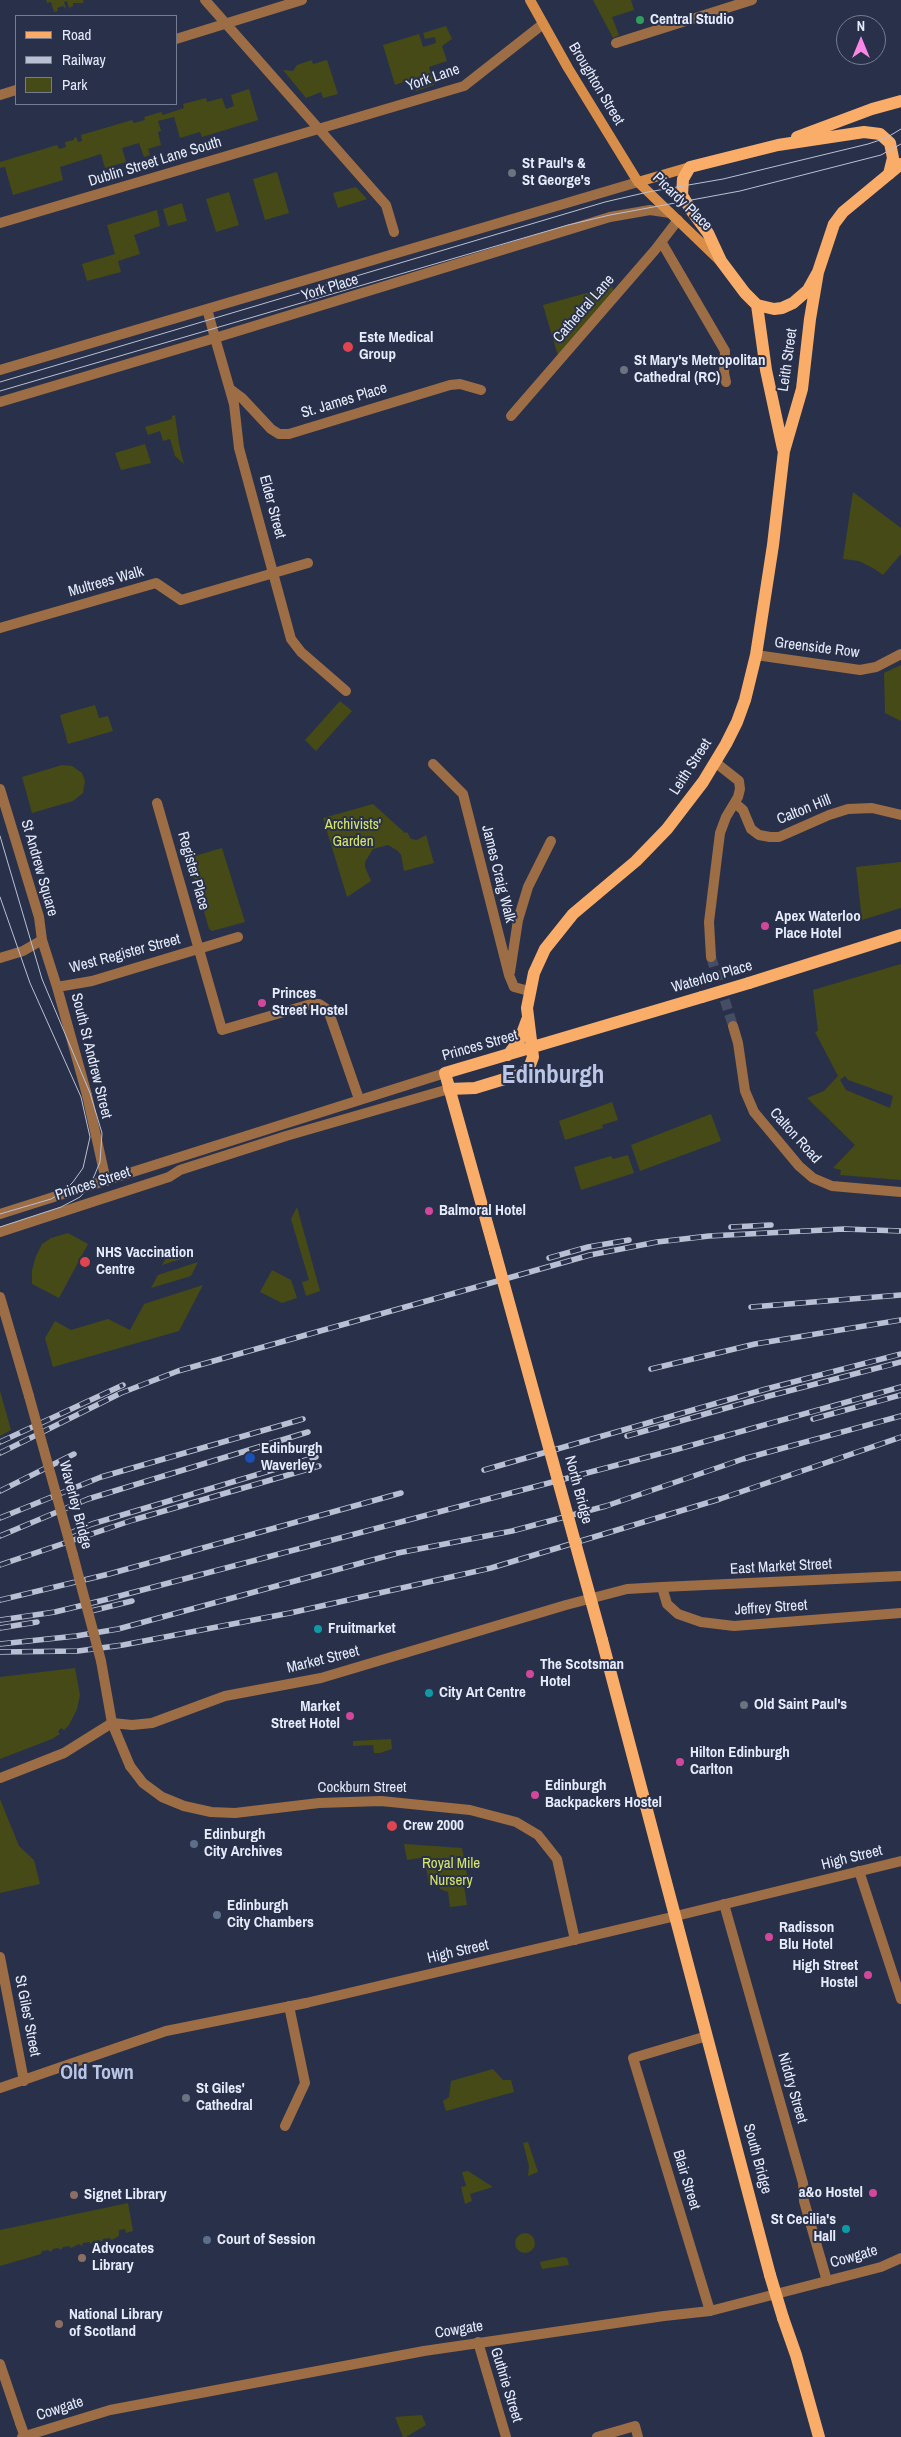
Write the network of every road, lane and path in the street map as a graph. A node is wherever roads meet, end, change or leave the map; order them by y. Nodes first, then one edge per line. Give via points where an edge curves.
1 (204, 0) edge
2 (302, 0) edge
3 (530, 0) edge
4 (752, 0) edge
5 (225, 24) junction
6 (543, 24) junction
7 (178, 38) edge
8 (616, 43) dead end
9 (15, 90) edge
10 (0, 95) edge
11 (901, 101) edge
12 (318, 129) junction
13 (778, 145) junction
14 (901, 164) edge
15 (690, 167) junction
16 (889, 174) junction
17 (638, 182) junction
18 (670, 213) junction
19 (678, 220) junction
20 (0, 223) edge
21 (394, 232) dead end
22 (662, 243) junction
23 (720, 261) junction
24 (818, 272) junction
25 (757, 305) junction
26 (207, 309) junction
27 (216, 338) junction
28 (0, 370) edge
29 (726, 382) dead end
30 (230, 389) junction
31 (481, 390) dead end
32 (0, 402) edge
33 (511, 416) dead end
34 (784, 451) junction
35 (308, 564) dead end
36 (275, 574) junction
37 (0, 628) edge
38 (901, 654) edge
39 (756, 655) junction
40 (346, 691) dead end
41 (715, 762) junction
42 (433, 764) dead end
43 (0, 789) edge
44 (157, 803) dead end
45 (735, 803) junction
46 (901, 815) edge
47 (551, 841) dead end
48 (901, 936) edge
49 (238, 937) dead end
50 (42, 940) junction
51 (200, 949) junction
52 (712, 957) tunnel mouth
53 (0, 958) edge
54 (509, 975) junction
55 (57, 987) junction
56 (529, 991) junction
57 (527, 1020) junction
58 (733, 1026) tunnel mouth
59 (532, 1048) junction
60 (507, 1055) junction
61 (445, 1073) junction
62 (449, 1089) junction
63 (359, 1099) junction
64 (106, 1181) junction
65 (901, 1192) edge
66 (0, 1214) edge
67 (0, 1232) edge
68 (0, 1298) edge
69 (901, 1576) edge
70 (662, 1587) junction
71 (901, 1613) edge
72 (112, 1722) junction
73 (0, 1778) edge
74 (901, 1861) edge
75 (859, 1871) junction
76 (724, 1904) junction
77 (676, 1916) junction
78 (575, 1940) junction
79 (0, 1957) edge
80 (901, 1999) edge
81 (289, 2006) junction
82 (707, 2036) junction
83 (24, 2081) junction
84 (0, 2088) edge
85 (285, 2126) dead end
86 (901, 2258) edge
87 (827, 2281) junction
88 (710, 2311) junction
89 (478, 2342) junction
90 (0, 2364) edge
91 (23, 2437) edge
92 (506, 2437) edge
93 (597, 2437) edge
94 (638, 2437) edge
95 (819, 2437) edge

1 - 5 street
2 - 5 street
3 - 6 main road, Broughton Street
4 - 8 street
5 - 7 street
5 - 12 street
6 - 12 street, York Lane via 464,86
6 - 17 main road, Broughton Street
9 - 10 street
11 - 13 main road, Picardy Place
12 - 20 street, Dublin Street Lane South
12 - 21 street via 386,204
13 - 15 main road, Picardy Place
13 - 16 main road, Picardy Place via 864,132 880,134 890,143 892,150 893,164
14 - 16 main road
15 - 17 main road, Picardy Place
15 - 23 main road, Picardy Place via 683,179 682,195 708,232
16 - 24 main road via 843,212 834,224
17 - 18 main road, Picardy Place
17 - 26 street, York Place
18 - 19 main road, Picardy Place
18 - 27 street, York Place via 650,210 610,217
19 - 22 street, Cathedral Lane
19 - 23 main road, Picardy Place
22 - 29 street via 725,351
22 - 33 street, Cathedral Lane
23 - 25 main road, Picardy Place
24 - 25 main road via 808,290 793,303 774,309
24 - 34 main road, Leith Street via 802,389
25 - 34 main road, Leith Street via 766,370
26 - 27 street, Elder Street
26 - 28 street, York Place
27 - 30 street, Elder Street
27 - 32 street, York Place
30 - 31 street, St. James Place via 279,434 450,385 460,384
30 - 36 street, Elder Street via 238,448
34 - 39 main road, Leith Street
35 - 36 street
36 - 37 street, Multrees Walk via 181,600 156,583
36 - 40 street, Elder Street via 295,646
38 - 39 street, Greenside Row via 876,667 860,670
39 - 41 main road, Leith Street via 745,700
41 - 45 street via 739,781
41 - 56 main road, Leith Street via 667,829 636,861 573,914 554,936 534,973
42 - 54 street, James Craig Walk via 463,794
43 - 50 street, St Andrew Square via 39,917
44 - 51 street, Register Place
45 - 46 street, Calton Hill via 743,810 751,830 770,837 779,837 848,809 872,808
45 - 52 street via 720,834 709,922
47 - 54 street via 528,887 518,920
48 - 59 main road, Waterloo Place, bridge
49 - 51 street, West Register Street
50 - 53 street, St Andrew Square via 23,951
50 - 55 street, South St Andrew Street
51 - 55 street, West Register Street via 92,981
51 - 63 street, West Register Street via 222,1030 320,1004 328,1010
54 - 56 street via 514,987
55 - 64 street, South St Andrew Street
56 - 57 main road, Leith Street
57 - 59 main road, Leith Street
57 - 60 main road via 520,1040
58 - 65 street, Calton Road via 745,1091 754,1112 799,1166 812,1178 832,1186
59 - 60 main road, Princes Street
59 - 62 main road, Princes Street via 530,1068 521,1074 475,1088
60 - 61 main road, Princes Street
61 - 62 main road, North Bridge
61 - 63 street, Princes Street
62 - 67 street, Princes Street via 268,1141
62 - 77 main road, North Bridge, bridge
63 - 64 street, Princes Street
64 - 66 street, Princes Street
68 - 72 street, Waverley Bridge, bridge via 73,1554 101,1661
69 - 70 street, East Market Street
70 - 71 street, Jeffrey Street via 667,1604 678,1614 701,1622 727,1625
70 - 72 street, Market Street via 627,1589 566,1605 321,1678 225,1696 152,1723
72 - 73 street via 64,1753
72 - 78 street, Cockburn Street via 130,1766 143,1783 162,1797 184,1806 235,1813 319,1803 380,1801 470,1810 516,1822 538,1834 557,1859
74 - 75 street, High Street
75 - 76 street, High Street
75 - 80 street
76 - 77 street, High Street
76 - 87 street, Niddry Street via 803,2183 804,2201
77 - 78 street, High Street
77 - 82 main road, South Bridge
78 - 81 street, High Street
79 - 83 street, St Giles' Street
81 - 83 street, High Street via 166,2031
81 - 85 street via 305,2083
82 - 88 street, Blair Street via 633,2058
82 - 95 main road, South Bridge, bridge via 770,2275
83 - 84 street, High Street
86 - 87 street, Cowgate via 881,2267
87 - 88 street, Cowgate
88 - 89 street, Cowgate
89 - 91 street, Cowgate via 110,2410
89 - 92 street, Guthrie Street
90 - 91 street, bridge
93 - 94 street via 634,2426

